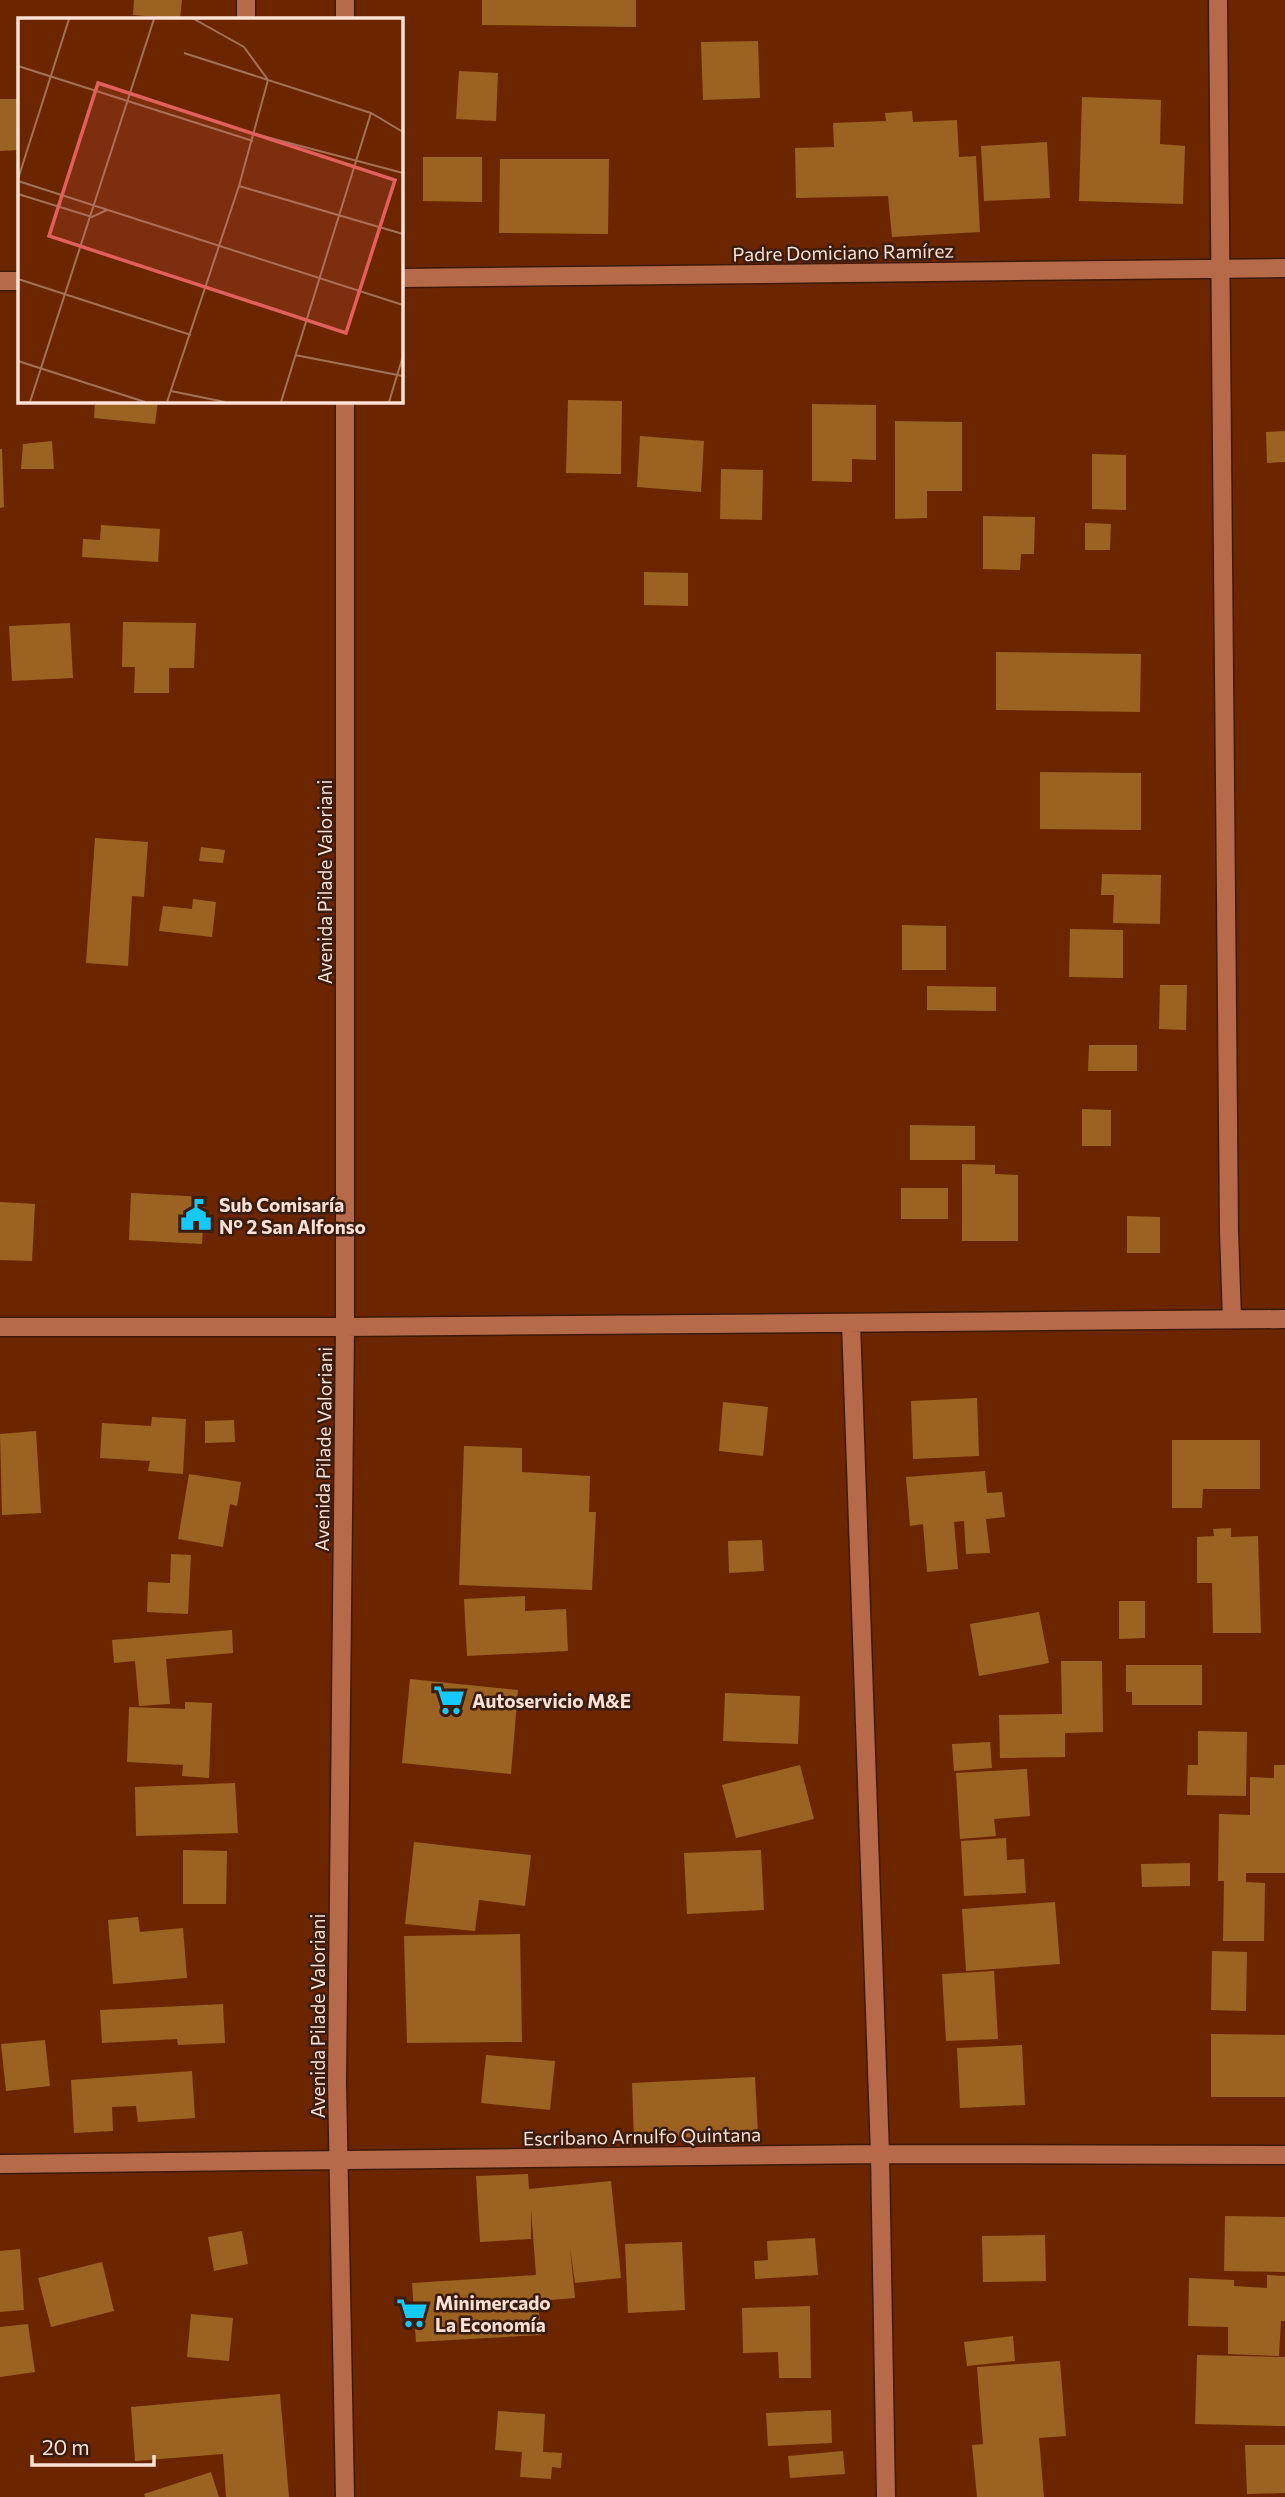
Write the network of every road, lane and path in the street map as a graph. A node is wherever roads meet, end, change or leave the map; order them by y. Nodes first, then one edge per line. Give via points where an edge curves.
1 (246, 0) edge
2 (345, 0) edge
3 (1218, 0) edge
4 (246, 18) edge
5 (345, 18) edge
6 (1285, 268) edge
7 (1222, 269) junction
8 (402, 278) edge
9 (0, 281) edge
10 (18, 281) edge
11 (345, 402) edge
12 (1232, 1319) junction
13 (1285, 1319) edge
14 (851, 1323) junction
15 (0, 1327) edge
16 (345, 1327) junction
17 (880, 2154) junction
18 (1285, 2155) edge
19 (338, 2160) junction
20 (0, 2164) edge
21 (345, 2497) edge
22 (886, 2497) edge

1 - 4 street
2 - 5 street
3 - 7 street
6 - 7 street, Padre Domiciano Ramírez
7 - 8 street, Padre Domiciano Ramírez
7 - 12 street
9 - 10 street
11 - 16 street, Avenida Pilade Valoriani
12 - 13 street
12 - 14 street
14 - 16 street
14 - 17 street
15 - 16 street
16 - 19 street, Avenida Pilade Valoriani
17 - 18 street, Escribano Arnulfo Quintana
17 - 19 street, Escribano Arnulfo Quintana
17 - 22 street
19 - 20 street, Escribano Arnulfo Quintana
19 - 21 street, Avenida Pilade Valoriani

